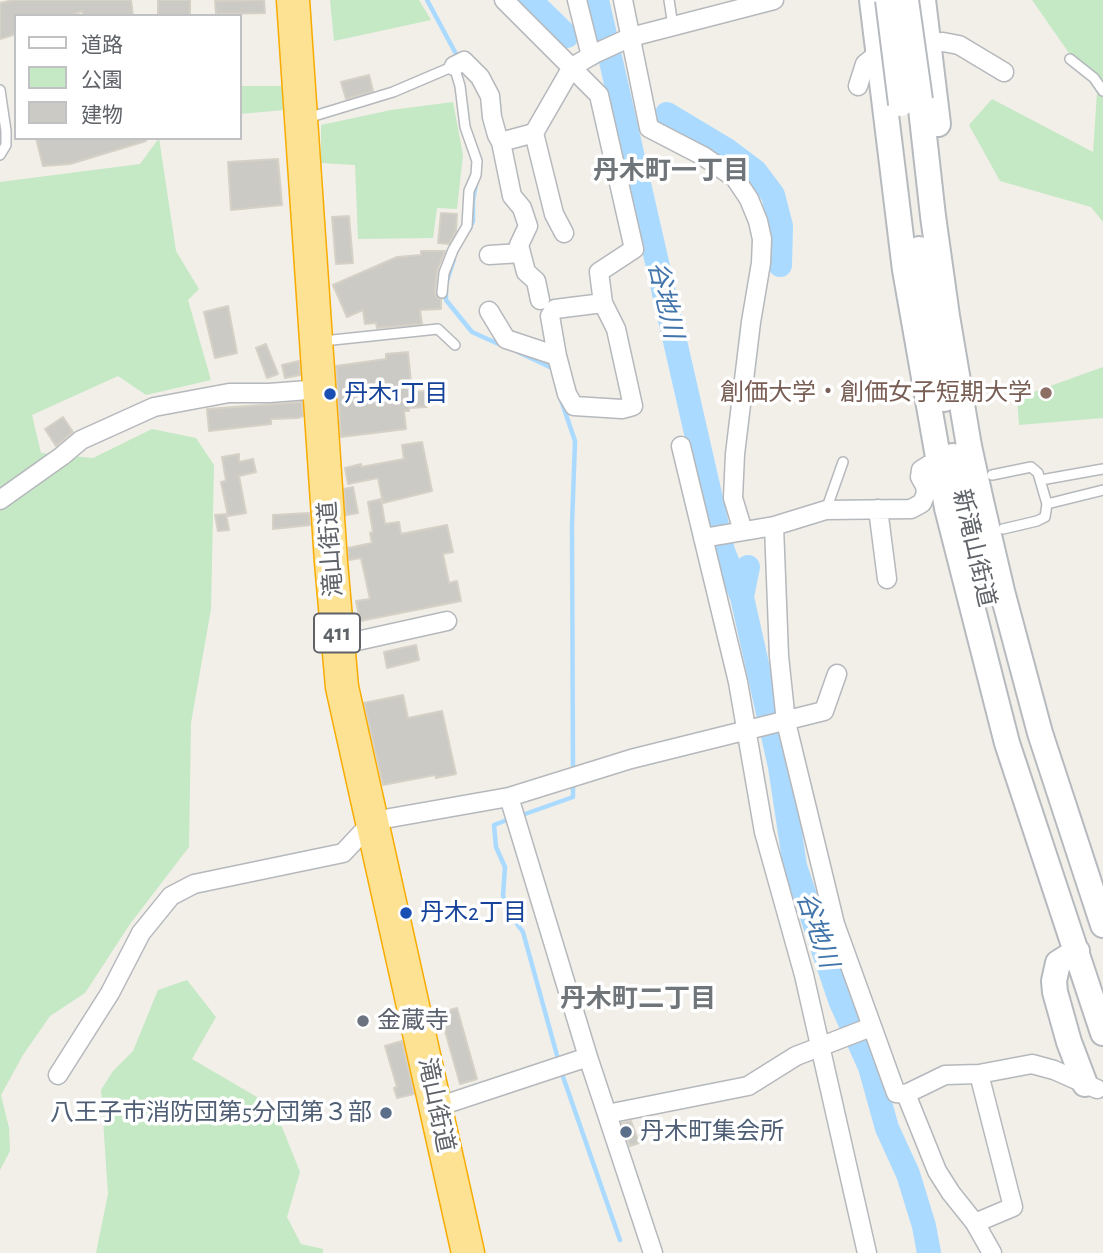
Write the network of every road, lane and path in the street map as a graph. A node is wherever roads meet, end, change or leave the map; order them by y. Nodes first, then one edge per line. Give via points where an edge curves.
1 (293, 0) edge
2 (504, 0) edge
3 (577, 0) edge
4 (623, 0) edge
5 (670, 0) edge
6 (774, 0) edge
7 (877, 0) edge
8 (906, 0) edge
9 (923, 0) edge
10 (673, 26) junction
11 (627, 38) junction
12 (929, 43) junction
13 (880, 52) junction
14 (593, 54) junction
15 (1070, 60) dead end
16 (454, 66) junction
17 (572, 67) junction
18 (1003, 72) dead end
19 (858, 86) dead end
20 (0, 90) edge
21 (1103, 91) edge
22 (910, 102) junction
23 (302, 116) junction
24 (534, 133) junction
25 (501, 142) junction
26 (0, 155) edge
27 (564, 233) dead end
28 (521, 253) junction
29 (489, 255) dead end
30 (442, 293) dead end
31 (540, 300) dead end
32 (603, 303) junction
33 (489, 311) dead end
34 (317, 342) junction
35 (455, 345) dead end
36 (557, 356) junction
37 (955, 362) junction
38 (321, 389) junction
39 (962, 399) junction
40 (681, 446) dead end
41 (844, 462) dead end
42 (939, 464) junction
43 (1103, 469) edge
44 (992, 475) junction
45 (1041, 480) junction
46 (1103, 490) edge
47 (0, 500) edge
48 (1047, 503) junction
49 (878, 509) junction
50 (827, 510) junction
51 (774, 526) junction
52 (1003, 529) junction
53 (739, 531) junction
54 (705, 537) junction
55 (887, 579) dead end
56 (447, 621) dead end
57 (339, 645) junction
58 (837, 674) dead end
59 (784, 722) junction
60 (750, 729) junction
61 (509, 797) junction
62 (373, 821) junction
63 (1103, 876) edge
64 (1103, 925) edge
65 (1077, 951) junction
66 (1103, 980) edge
67 (867, 1028) junction
68 (1103, 1033) edge
69 (827, 1043) junction
70 (588, 1057) junction
71 (979, 1074) junction
72 (58, 1076) dead end
73 (1091, 1087) joint
74 (906, 1094) junction
75 (437, 1107) junction
76 (607, 1114) junction
77 (975, 1223) junction
78 (468, 1253) edge
79 (653, 1253) edge
80 (867, 1253) edge
81 (992, 1253) edge

1 - 23 highway, 滝山街道 / 411
2 - 17 street
3 - 14 street
4 - 11 street
5 - 10 lane
6 - 10 street
7 - 13 main road
7 - 22 main road, bridge
8 - 22 main road, bridge
9 - 12 main road
10 - 11 street
11 - 14 street
11 - 53 street via 649,128 735,178 758,220 761,263 735,454 733,498
12 - 13 street
12 - 18 street via 959,45
12 - 37 main road via 963,319
13 - 19 street via 865,64
13 - 42 main road via 905,270
14 - 17 street
15 - 21 lane
16 - 23 lane via 393,92
16 - 25 street via 464,61 480,77 490,96
16 - 30 lane via 465,127 477,162 467,226 449,262
17 - 24 street
17 - 32 street via 599,95 636,255 599,272
20 - 26 lane via 6,131
22 - 37 main road, 新滝山街道
22 - 66 main road, 新滝山街道 via 915,227 954,457 985,597 1041,797
23 - 34 highway, 滝山街道 / 411
24 - 25 street
24 - 27 street via 554,214
25 - 28 street via 512,195 528,226 519,245
28 - 29 street
28 - 31 street
32 - 36 street via 555,309 550,316
32 - 36 street via 616,330 634,406 574,406
33 - 36 street via 506,339
34 - 35 lane via 438,329
34 - 38 highway, 滝山街道 / 411
37 - 39 main road, 新滝山街道
38 - 47 street via 229,393 154,407 80,440
38 - 57 highway, 滝山街道 / 411
39 - 44 main road
39 - 64 main road, 新滝山街道 via 981,502 1027,686
40 - 54 street
41 - 50 lane
42 - 49 street via 921,470 926,494 922,503 911,509
42 - 65 main road via 1007,743
43 - 45 lane
44 - 45 lane via 1031,467
44 - 52 main road
45 - 48 lane
46 - 48 lane
48 - 52 lane via 1045,517 1037,522
49 - 50 street
49 - 55 street
50 - 51 street
51 - 53 street
51 - 59 street
52 - 63 main road via 1057,732
53 - 54 street
54 - 60 street
56 - 57 street
57 - 62 highway, 滝山街道 / 411 via 342,687
58 - 59 street via 824,711
59 - 60 street
59 - 67 street via 835,925
60 - 61 street
60 - 69 street via 764,832
61 - 62 street
61 - 70 street
62 - 72 street via 343,853 194,884 172,896 141,933
62 - 75 highway, 滝山街道 / 411
65 - 68 main road
65 - 73 main road via 1058,963 1055,992 1069,1042
67 - 69 street
67 - 74 street via 895,1093
69 - 76 street via 748,1086
69 - 80 street
70 - 75 street
70 - 76 street
71 - 73 street via 1032,1064
71 - 74 street via 945,1075
71 - 77 street via 1013,1206
74 - 77 street via 937,1171
75 - 78 highway, 滝山街道 / 411
76 - 79 street
77 - 81 street

